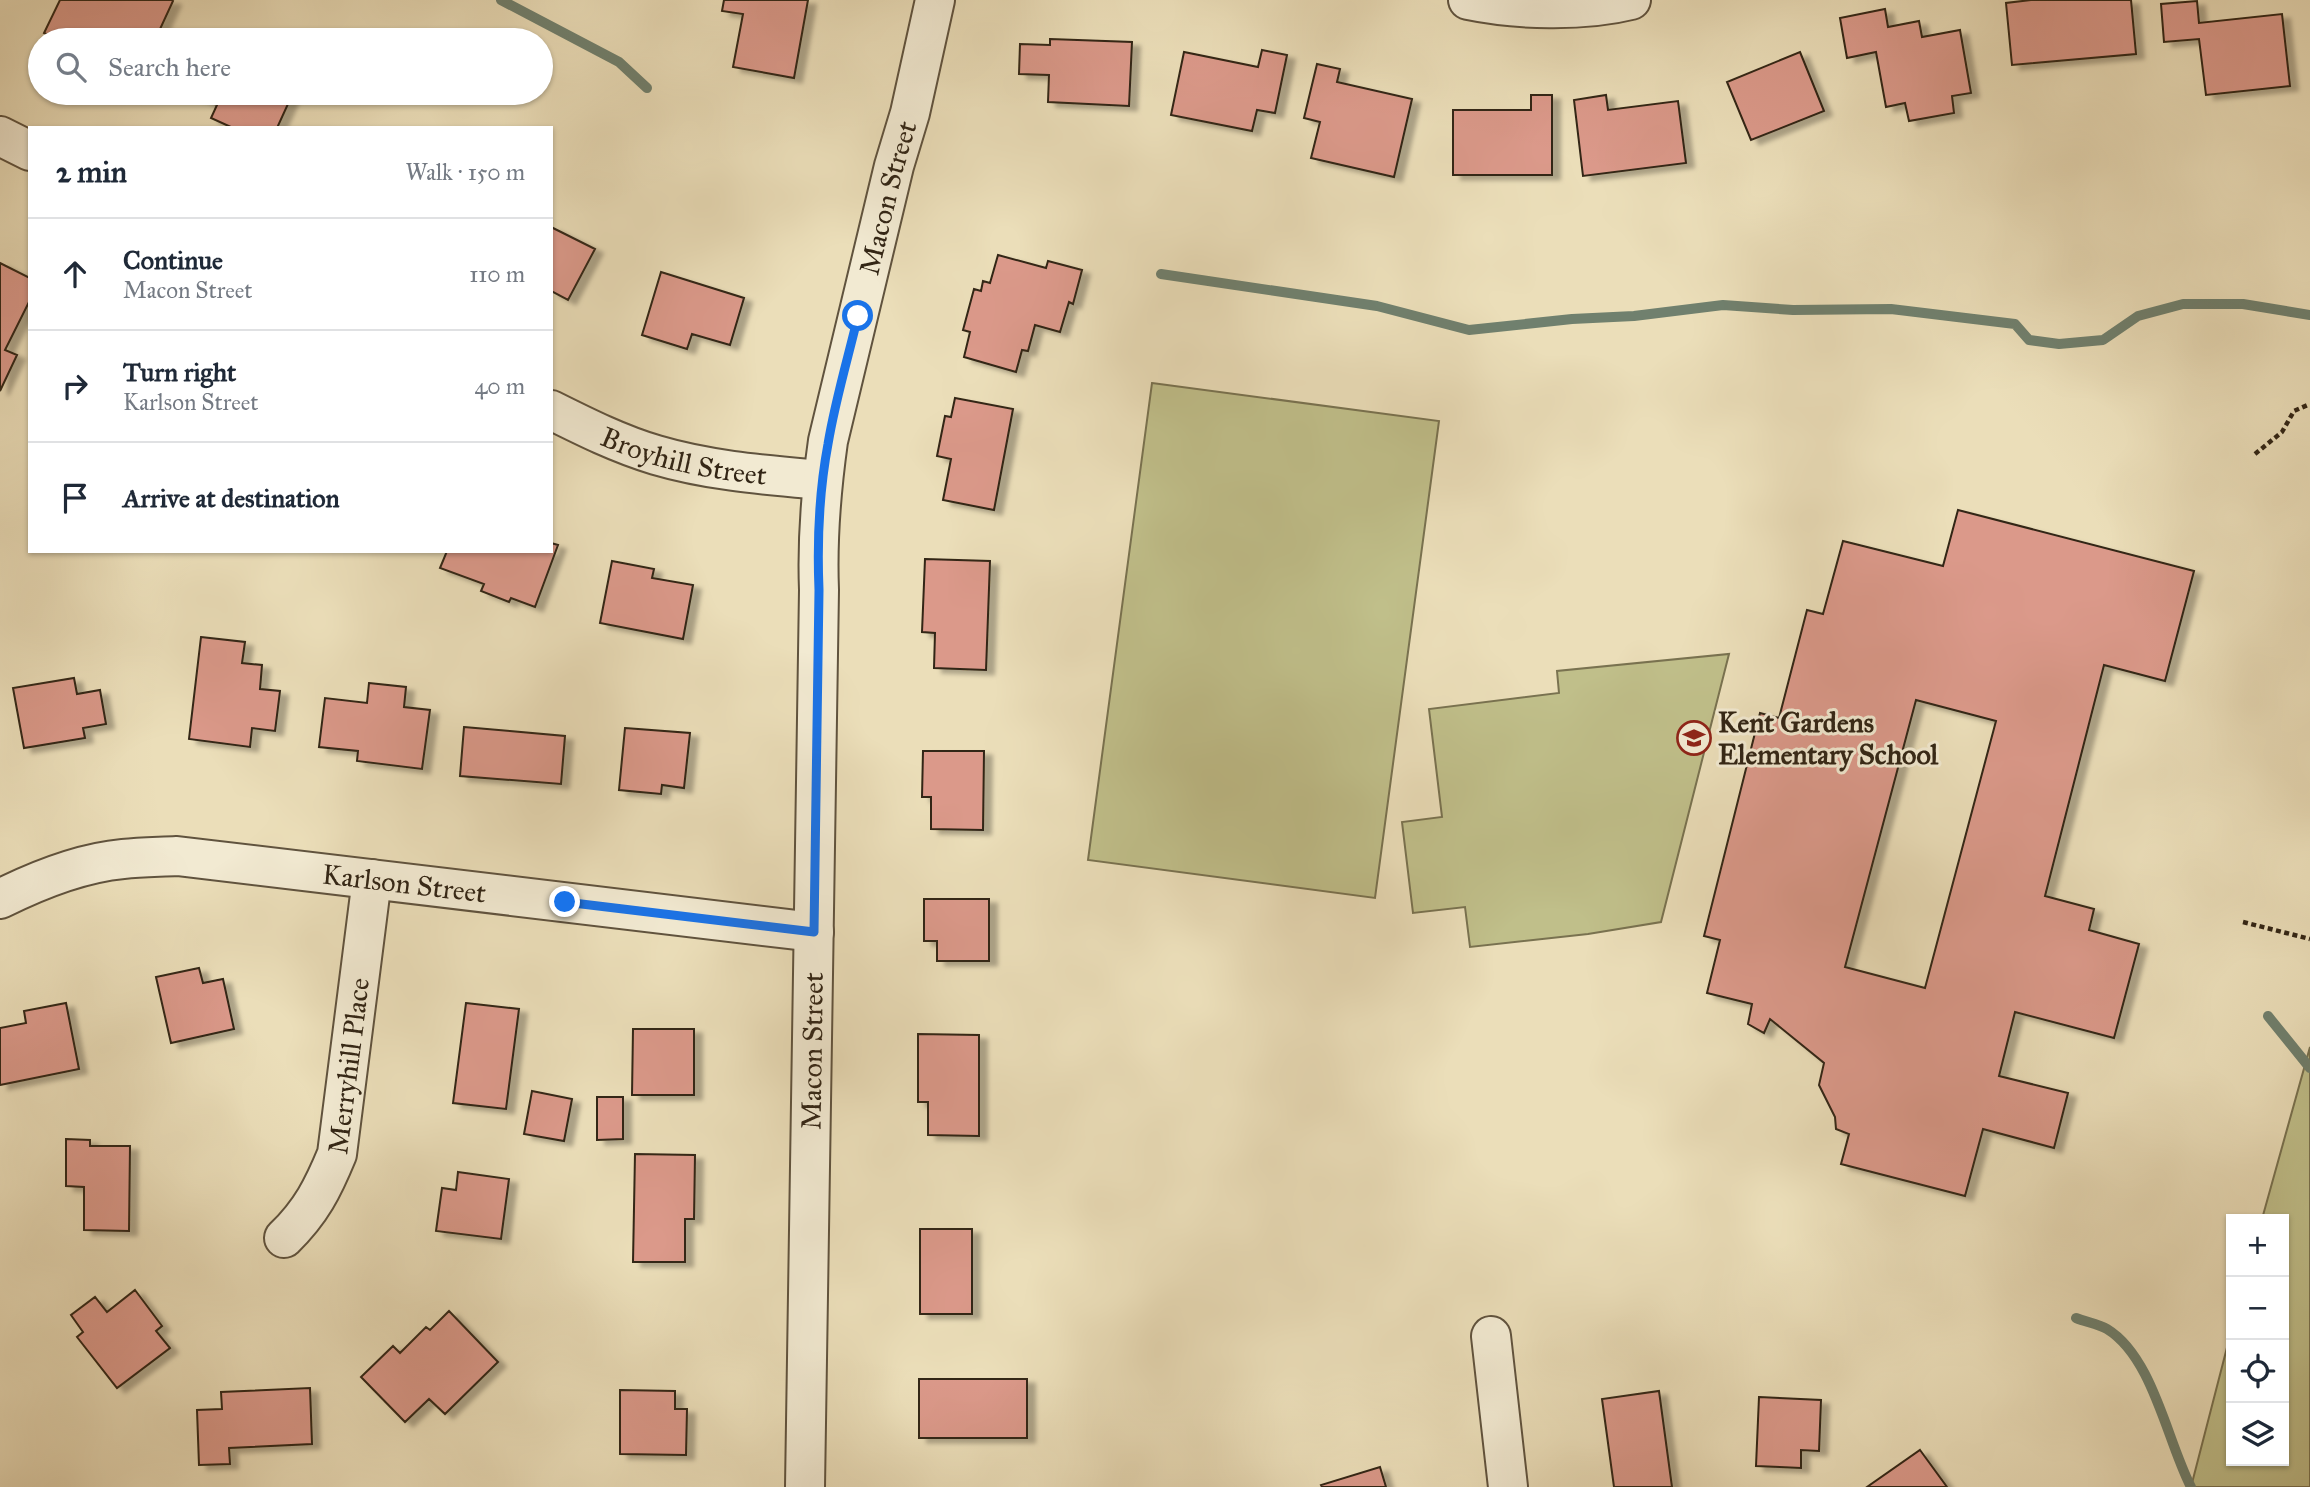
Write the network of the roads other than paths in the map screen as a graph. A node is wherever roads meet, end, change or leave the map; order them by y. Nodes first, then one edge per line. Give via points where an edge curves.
1 (935, 0) edge
2 (1468, 0) edge
3 (1631, 0) edge
4 (0, 136) edge
5 (28, 149) edge
6 (553, 411) edge
7 (822, 481) junction
8 (372, 879) junction
9 (0, 899) edge
10 (814, 932) junction
11 (284, 1238) dead end
12 (1491, 1336) dead end
13 (805, 1487) edge
14 (1508, 1487) edge

1 - 7 street, Macon Street
2 - 3 street via 1561,8
4 - 5 street
6 - 7 street, Broyhill Street via 656,455 718,469
7 - 10 street, Macon Street
8 - 9 street, Karlson Street via 177,856 121,859 66,871
8 - 10 street, Karlson Street
8 - 11 street, Merryhill Place via 337,1154 322,1191
10 - 13 street, Macon Street
12 - 14 street

